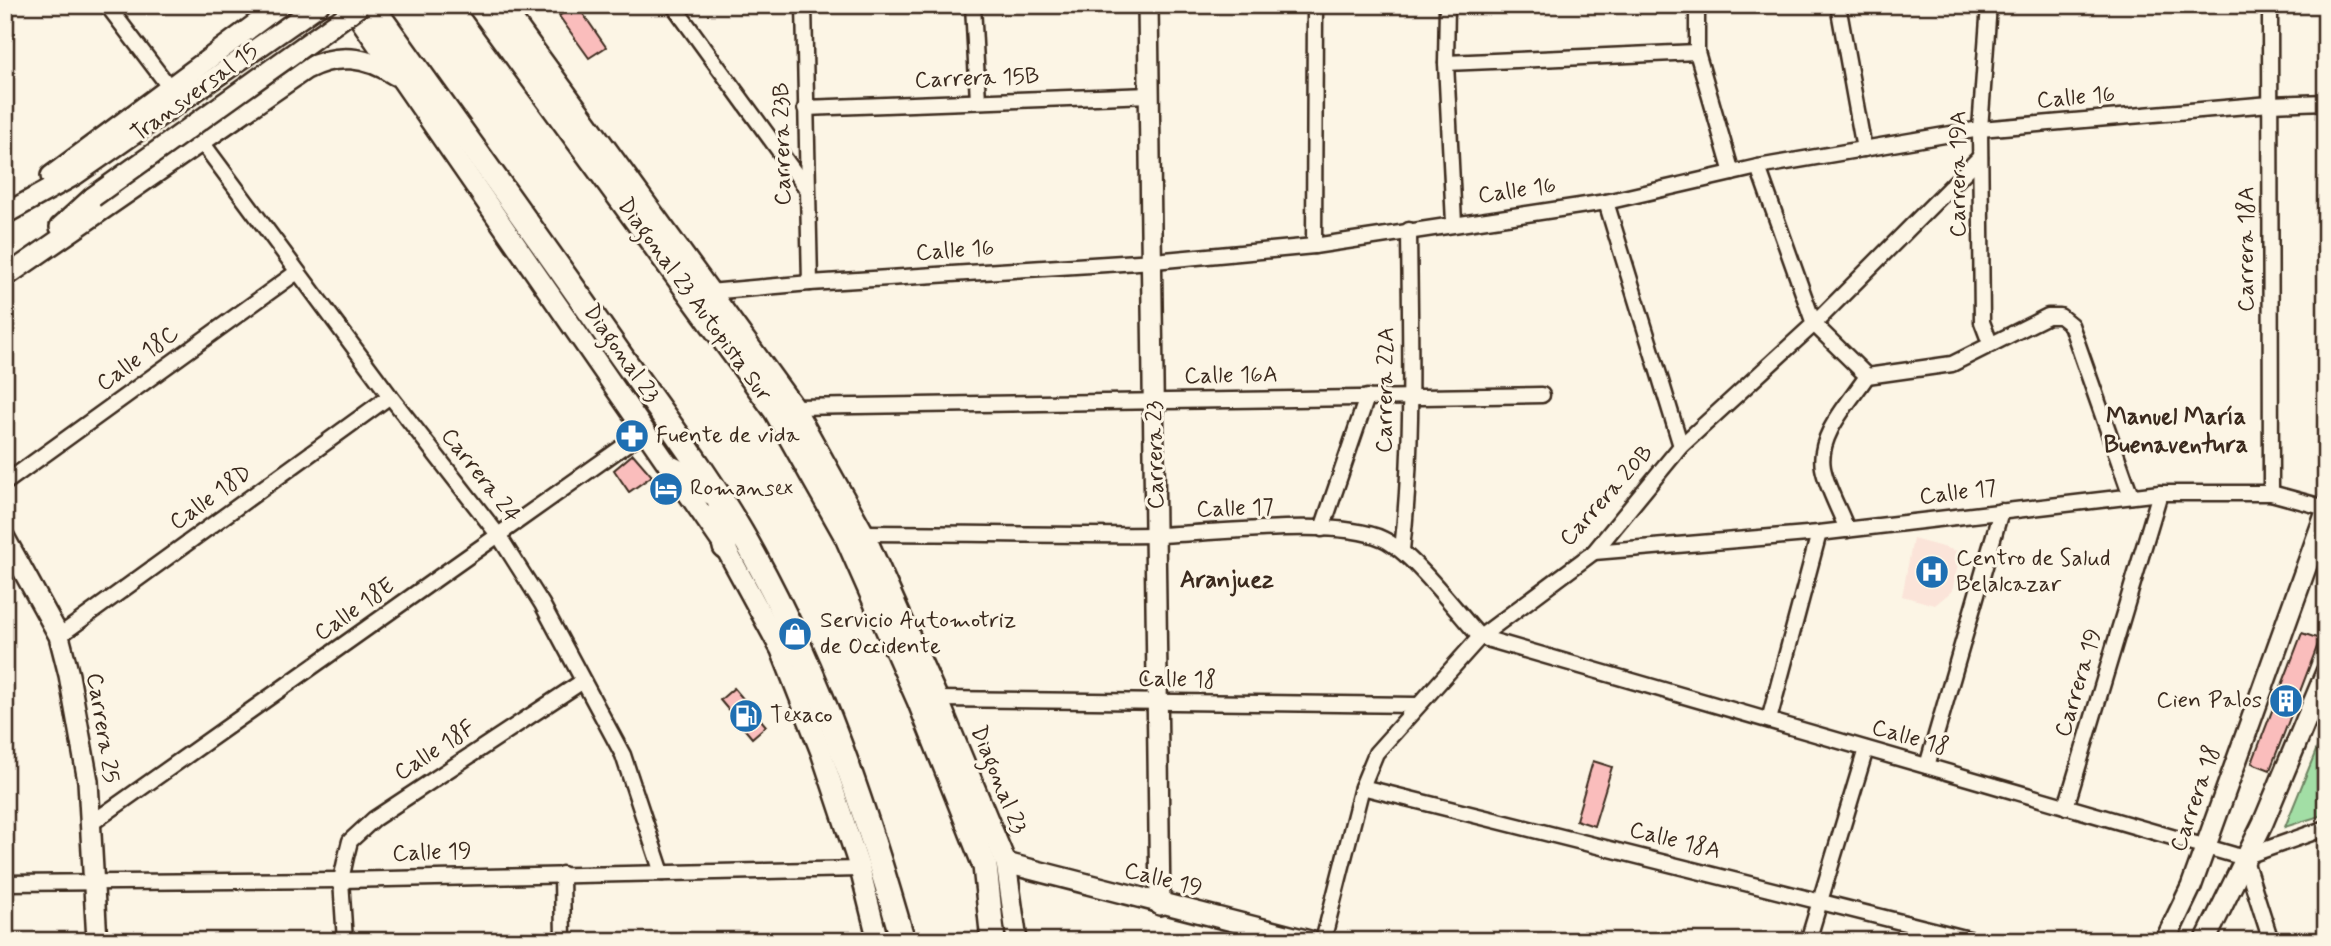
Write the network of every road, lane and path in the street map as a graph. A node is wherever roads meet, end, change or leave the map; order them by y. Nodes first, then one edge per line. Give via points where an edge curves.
1 (107, 5) edge
2 (281, 5) edge
3 (319, 5) edge
4 (350, 5) edge
5 (361, 5) edge
6 (371, 5) edge
7 (479, 5) edge
8 (502, 5) edge
9 (673, 5) edge
10 (804, 5) edge
11 (973, 5) edge
12 (1148, 5) edge
13 (1315, 5) edge
14 (1447, 5) edge
15 (1697, 5) edge
16 (1839, 5) edge
17 (1989, 5) edge
18 (2270, 5) edge
19 (1697, 52) junction
20 (1446, 64) junction
21 (398, 76) junction
22 (170, 88) junction
23 (1150, 94) junction
24 (978, 101) junction
25 (2326, 102) edge
26 (2270, 104) junction
27 (805, 108) junction
28 (1980, 129) junction
29 (201, 141) junction
30 (1864, 149) junction
31 (1980, 157) junction
32 (1758, 167) junction
33 (1732, 173) junction
34 (807, 188) junction
35 (1606, 202) junction
36 (5, 212) edge
37 (1454, 223) junction
38 (1409, 230) junction
39 (1314, 246) junction
40 (1154, 261) junction
41 (297, 272) junction
42 (8, 275) edge
43 (810, 283) junction
44 (709, 292) junction
45 (1814, 324) junction
46 (1990, 343) junction
47 (1867, 376) junction
48 (390, 396) junction
49 (1410, 396) junction
50 (1542, 396) dead end
51 (1367, 397) junction
52 (1155, 399) junction
53 (794, 407) junction
54 (645, 430) junction
55 (1681, 446) junction
56 (673, 470) junction
57 (5, 483) edge
58 (2160, 493) junction
59 (2271, 493) junction
60 (2131, 496) junction
61 (719, 497) junction
62 (2326, 510) edge
63 (2001, 511) junction
64 (1322, 529) junction
65 (1847, 530) junction
66 (864, 533) junction
67 (1819, 533) junction
68 (1156, 535) junction
69 (499, 536) junction
70 (5, 538) edge
71 (725, 547) junction
72 (1402, 550) junction
73 (1594, 552) junction
74 (59, 636) junction
75 (1480, 637) junction
76 (2326, 671) edge
77 (583, 681) junction
78 (938, 699) junction
79 (1158, 703) junction
80 (1416, 705) junction
81 (1769, 720) junction
82 (1866, 748) junction
83 (1927, 766) junction
84 (1362, 787) junction
85 (2066, 807) junction
86 (89, 825) junction
87 (2326, 828) edge
88 (2206, 847) junction
89 (2244, 857) junction
90 (995, 865) junction
91 (871, 868) junction
92 (662, 873) junction
93 (562, 874) junction
94 (341, 880) junction
95 (93, 882) junction
96 (5, 883) edge
97 (1821, 901) junction
98 (1160, 905) junction
99 (993, 934) edge
100 (97, 941) edge
101 (345, 941) edge
102 (563, 941) edge
103 (878, 941) edge
104 (903, 941) edge
105 (1017, 941) edge
106 (1310, 941) edge
107 (1322, 941) edge
108 (1808, 941) edge
109 (1977, 941) edge
110 (2165, 941) edge
111 (2205, 941) edge
112 (2271, 941) edge

1 - 22 street
2 - 22 street
3 - 36 street, Transversal 15 via 75,175
4 - 21 street, Diagonal 23
5 - 42 street, Transversal 15, bridge via 93,197
6 - 61 main road
7 - 90 main road, Diagonal 23 Autopista Sur via 776,411 846,535
8 - 44 street, Diagonal 23
9 - 34 street
10 - 27 street, Carrera 23B
11 - 24 street
12 - 23 street, Carrera 23
13 - 39 street
14 - 20 street
15 - 19 street
16 - 30 street
17 - 28 street, Carrera 19A
18 - 26 street, Carrera 18A
19 - 20 street
19 - 33 street
20 - 37 street
21 - 29 street via 358,59 319,63
21 - 54 street, Diagonal 23
22 - 36 street
23 - 24 street, Carrera 15B
23 - 40 street, Carrera 23
24 - 27 street, Carrera 15B
25 - 26 street, Calle 16
26 - 28 street, Calle 16
26 - 59 street, Carrera 18A
27 - 34 street, Carrera 23B
28 - 30 street, Calle 16
28 - 31 street, Carrera 19A
29 - 41 street, Carrera 24
29 - 42 street
30 - 32 street, Calle 16
31 - 45 street, Carrera 20B
31 - 46 street, Carrera 19A via 1982,322
32 - 33 street, Calle 16
32 - 45 street
33 - 35 street, Calle 16
34 - 43 street, Carrera 23B
35 - 37 street, Calle 16
35 - 55 street
37 - 38 street, Calle 16
38 - 39 street, Calle 16
38 - 49 street, Carrera 22A
39 - 40 street, Calle 16
40 - 43 street, Calle 16
40 - 52 street, Carrera 23
41 - 48 street, Carrera 24
41 - 57 street, Calle 18C
43 - 44 street, Calle 16
44 - 53 street, Diagonal 23
45 - 47 street
45 - 55 street, Carrera 20B
46 - 47 street via 1952,364
46 - 60 street via 2048,316 2060,316 2071,325
47 - 65 street via 1827,437 1822,453
48 - 69 street, Carrera 24
48 - 74 street, Calle 18D
49 - 50 street, Calle 16A
49 - 51 street, Calle 16A
49 - 72 street, Carrera 22A
51 - 52 street, Calle 16A
51 - 64 street
52 - 53 street, Calle 16A
52 - 68 street, Carrera 23
53 - 66 street, Diagonal 23
54 - 56 street, Diagonal 23
54 - 69 street, Calle 18E
55 - 73 street, Carrera 20B
56 - 61 main road
56 - 71 street, Diagonal 23
58 - 59 street, Calle 17
58 - 60 street, Calle 17
58 - 85 street, Carrera 19
59 - 62 street, Calle 17
60 - 63 street, Calle 17
61 - 71 main road
61 - 91 main road via 754,555 821,693
62 - 88 street, Carrera 18
63 - 65 street, Calle 17
63 - 83 street
64 - 68 street, Calle 17
64 - 72 street, Calle 17 via 1356,531
65 - 67 street, Calle 17
66 - 68 street, Calle 17
66 - 78 street, Diagonal 23
67 - 73 street, Calle 17
67 - 81 street
68 - 79 street, Carrera 23
69 - 77 street, Carrera 24
69 - 86 street, Calle 18E
70 - 74 street, Carrera 25
71 - 91 street, Diagonal 23 via 780,650
72 - 75 street, Calle 17
73 - 75 street, Carrera 20B
74 - 86 street, Carrera 25 via 88,781
75 - 80 street, Carrera 20B
75 - 81 street, Calle 18
76 - 89 street
77 - 92 street, Carrera 24 via 623,755
77 - 94 street, Calle 18F via 373,819 350,841
78 - 79 street, Calle 18
78 - 90 street, Diagonal 23
79 - 80 street, Calle 18
79 - 98 street, Carrera 23
80 - 84 street, Carrera 20B via 1376,753
81 - 82 street, Calle 18
82 - 83 street, Calle 18
82 - 97 street
83 - 85 street, Calle 18
84 - 97 street, Calle 18A
84 - 107 street, Carrera 20B
85 - 88 street, Calle 18
86 - 95 street, Carrera 25
87 - 89 street
88 - 89 street, Calle 18
88 - 110 street, Carrera 18
89 - 111 street
89 - 112 street
90 - 98 street, Calle 19
90 - 99 main road, Diagonal 23 Autopista Sur
90 - 105 street
91 - 92 street, Calle 19
91 - 103 street
91 - 104 main road
92 - 93 street, Calle 19
93 - 94 street, Calle 19
93 - 102 street
94 - 95 street, Calle 19
94 - 101 street, Calle 18F
95 - 96 street, Calle 19
95 - 100 street, Carrera 25
97 - 108 street
97 - 109 street, Calle 18A
98 - 106 street, Calle 19

